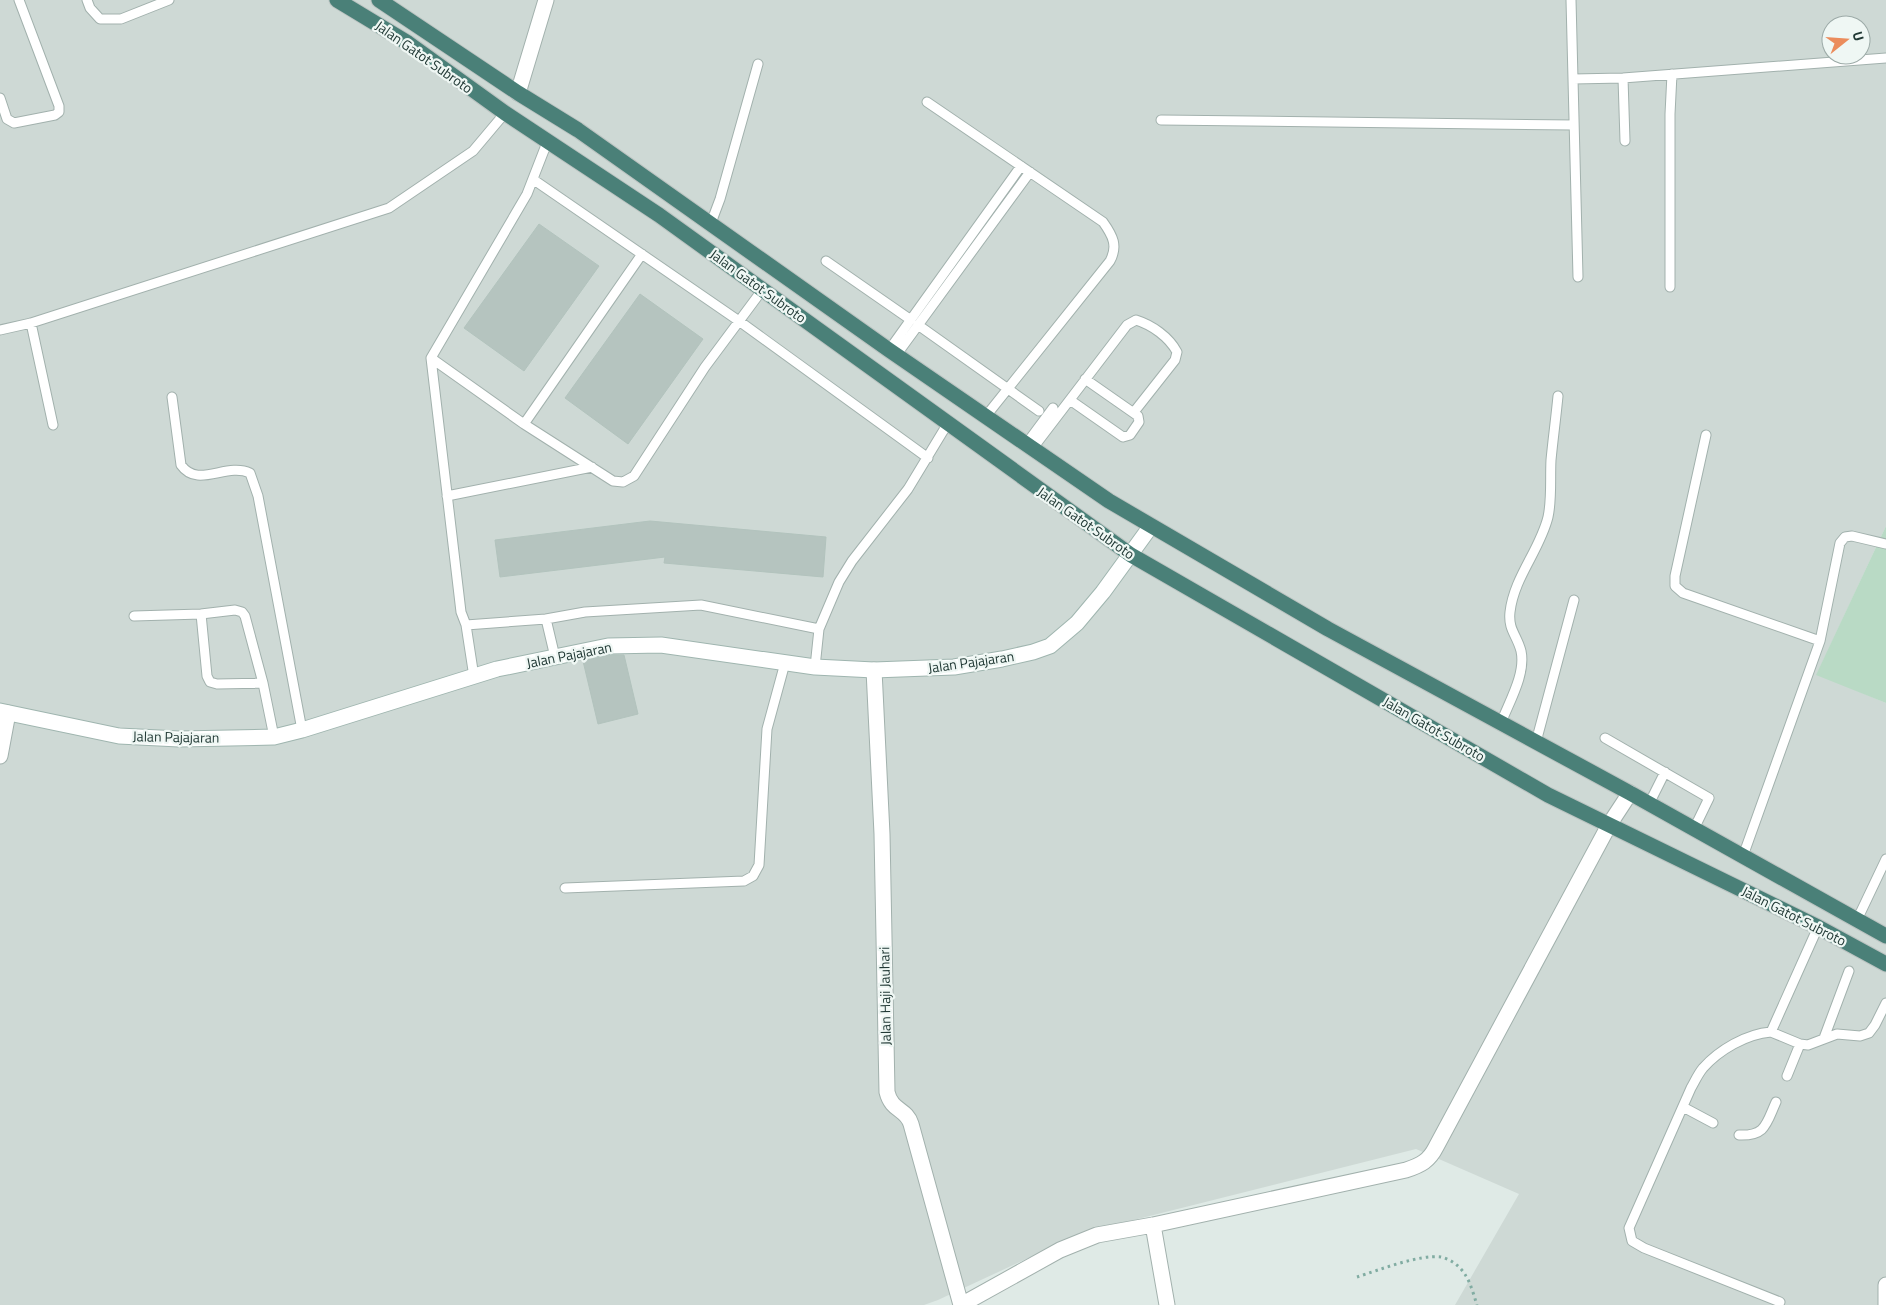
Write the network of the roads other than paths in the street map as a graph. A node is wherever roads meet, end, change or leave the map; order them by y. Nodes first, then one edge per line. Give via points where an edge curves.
1 (19, 0) edge
2 (87, 0) edge
3 (169, 0) edge
4 (337, 0) edge
5 (380, 0) edge
6 (546, 0) edge
7 (1571, 0) edge
8 (1886, 58) edge
9 (758, 64) dead end
10 (1672, 74) junction
11 (1623, 78) junction
12 (1573, 79) junction
13 (518, 94) junction
14 (0, 98) edge
15 (927, 102) dead end
16 (505, 113) junction
17 (1160, 120) dead end
18 (1574, 125) junction
19 (548, 140) junction
20 (1626, 142) dead end
21 (1021, 166) junction
22 (1030, 172) junction
23 (534, 180) junction
24 (712, 223) junction
25 (642, 254) junction
26 (826, 261) dead end
27 (1578, 277) dead end
28 (1670, 287) dead end
29 (763, 290) junction
30 (739, 321) junction
31 (914, 322) junction
32 (31, 323) junction
33 (0, 330) edge
34 (893, 352) junction
35 (431, 358) junction
36 (1085, 380) junction
37 (1008, 388) junction
38 (1558, 396) dead end
39 (172, 397) dead end
40 (1070, 400) junction
41 (1053, 408) dead end
42 (1039, 411) dead end
43 (1134, 412) junction
44 (986, 416) junction
45 (948, 423) junction
46 (53, 424) dead end
47 (524, 424) junction
48 (1706, 435) dead end
49 (1030, 445) junction
50 (928, 458) junction
51 (592, 467) junction
52 (447, 496) junction
53 (1151, 526) junction
54 (1886, 544) edge
55 (1131, 555) junction
56 (1574, 600) dead end
57 (201, 614) junction
58 (134, 616) dead end
59 (546, 619) junction
60 (466, 625) junction
61 (819, 629) junction
62 (1820, 640) junction
63 (555, 657) junction
64 (785, 663) junction
65 (815, 667) junction
66 (874, 670) junction
67 (474, 677) junction
68 (263, 683) junction
69 (4, 712) edge
70 (1501, 723) junction
71 (302, 730) junction
72 (274, 737) junction
73 (1605, 738) dead end
74 (1536, 742) junction
75 (0, 756) edge
76 (1665, 772) junction
77 (1630, 793) junction
78 (1649, 804) junction
79 (1609, 825) junction
80 (1694, 829) junction
81 (1743, 856) junction
82 (1886, 859) edge
83 (565, 888) dead end
84 (1856, 920) junction
85 (1818, 927) junction
86 (1886, 936) edge
87 (1886, 964) edge
88 (1849, 970) dead end
89 (1886, 1003) edge
90 (1770, 1032) junction
91 (1824, 1038) junction
92 (1800, 1044) junction
93 (1787, 1076) dead end
94 (1776, 1102) dead end
95 (1683, 1107) junction
96 (1714, 1123) dead end
97 (1739, 1135) dead end
98 (1153, 1225) junction
99 (1886, 1285) edge
100 (1780, 1302) dead end
101 (961, 1305) edge
102 (1168, 1305) edge
103 (1886, 1305) edge

1 - 14 lane via 59,112 14,123 8,119
2 - 3 lane via 100,19 121,19
4 - 16 highway, Jalan Gatot Subroto via 408,43
5 - 13 highway, Jalan Gatot Subroto
6 - 13 street
7 - 12 lane
8 - 10 lane
9 - 24 lane
10 - 11 lane
10 - 28 lane
11 - 12 lane
11 - 20 lane
12 - 18 lane
13 - 16 highway
13 - 24 highway, Jalan Gatot Subroto via 578,130
15 - 21 lane
16 - 19 highway, Jalan Gatot Subroto
16 - 32 lane via 473,151 389,208
17 - 18 lane
18 - 27 lane
19 - 23 lane
19 - 29 highway, Jalan Gatot Subroto
21 - 22 lane
21 - 31 lane
22 - 31 lane
22 - 37 lane via 1103,222 1115,243 1114,254
23 - 25 lane
23 - 35 lane
24 - 34 highway, Jalan Gatot Subroto
25 - 30 lane
25 - 47 lane
26 - 31 lane
29 - 30 lane
29 - 45 highway, Jalan Gatot Subroto
30 - 50 lane
30 - 51 lane via 634,476 623,482 612,481
31 - 34 lane
31 - 37 lane
32 - 33 lane
32 - 46 lane
34 - 44 highway, Jalan Gatot Subroto
35 - 47 lane
35 - 52 lane
36 - 40 lane
36 - 43 lane
36 - 43 lane via 1127,325 1136,320 1146,323 1172,343 1177,352 1175,360
37 - 42 lane
37 - 44 lane
38 - 70 lane via 1548,517 1518,584 1510,611 1510,627 1522,653 1521,667
39 - 71 lane via 181,465 187,473 196,476 243,470 250,473 258,496
40 - 43 lane via 1123,437 1130,435 1139,422
40 - 49 lane
41 - 49 lane
44 - 49 highway, Jalan Gatot Subroto
45 - 50 lane
45 - 55 highway, Jalan Gatot Subroto
47 - 51 lane
48 - 62 lane via 1675,576 1676,586 1683,593
49 - 53 highway, Jalan Gatot Subroto
50 - 61 lane via 852,561 839,582
51 - 52 lane
52 - 60 lane via 460,612
53 - 55 street, Jalan Pajajaran
53 - 70 highway, Jalan Gatot Subroto via 1328,629
54 - 62 lane via 1852,536 1845,537 1840,543
55 - 66 street, Jalan Pajajaran via 1077,623 1050,646 1002,660 954,667
55 - 79 highway, Jalan Gatot Subroto via 1548,795
56 - 74 lane
57 - 58 lane
57 - 68 lane via 242,612
57 - 68 lane via 210,682
59 - 60 lane
59 - 61 lane via 586,612 701,605
59 - 63 lane
60 - 67 lane
61 - 65 lane
62 - 81 lane
63 - 64 street, Jalan Pajajaran via 608,646 661,645
63 - 67 street, Jalan Pajajaran
64 - 65 street, Jalan Pajajaran
64 - 83 lane via 767,729 758,865 753,876 744,881
65 - 66 street, Jalan Pajajaran
66 - 101 street, Jalan Haji Jauhari via 882,834 887,1092 892,1105 907,1115 912,1124
67 - 71 street, Jalan Pajajaran
68 - 72 lane
69 - 72 street, Jalan Pajajaran via 119,736 179,739
69 - 75 street
70 - 74 highway, Jalan Gatot Subroto
71 - 72 street, Jalan Pajajaran
73 - 76 lane
74 - 77 highway, Jalan Gatot Subroto
76 - 78 lane
76 - 80 lane via 1709,798
77 - 78 highway, Jalan Gatot Subroto
77 - 79 street
78 - 80 highway, Jalan Gatot Subroto
79 - 85 highway, Jalan Gatot Subroto
79 - 98 street via 1428,1160 1406,1170
80 - 81 highway, Jalan Gatot Subroto
81 - 84 highway, Jalan Gatot Subroto
82 - 84 lane
84 - 86 highway, Jalan Gatot Subroto
85 - 87 highway, Jalan Gatot Subroto
85 - 90 lane
88 - 91 lane
89 - 91 lane via 1869,1033 1860,1036 1837,1034
90 - 92 lane
90 - 95 lane via 1748,1038 1718,1054 1703,1069
91 - 92 lane via 1808,1045
92 - 93 lane
94 - 97 lane via 1763,1129 1756,1134
95 - 96 lane
95 - 100 lane via 1629,1228 1632,1241
98 - 101 street via 1110,1231 1080,1240
98 - 102 street
99 - 103 street

